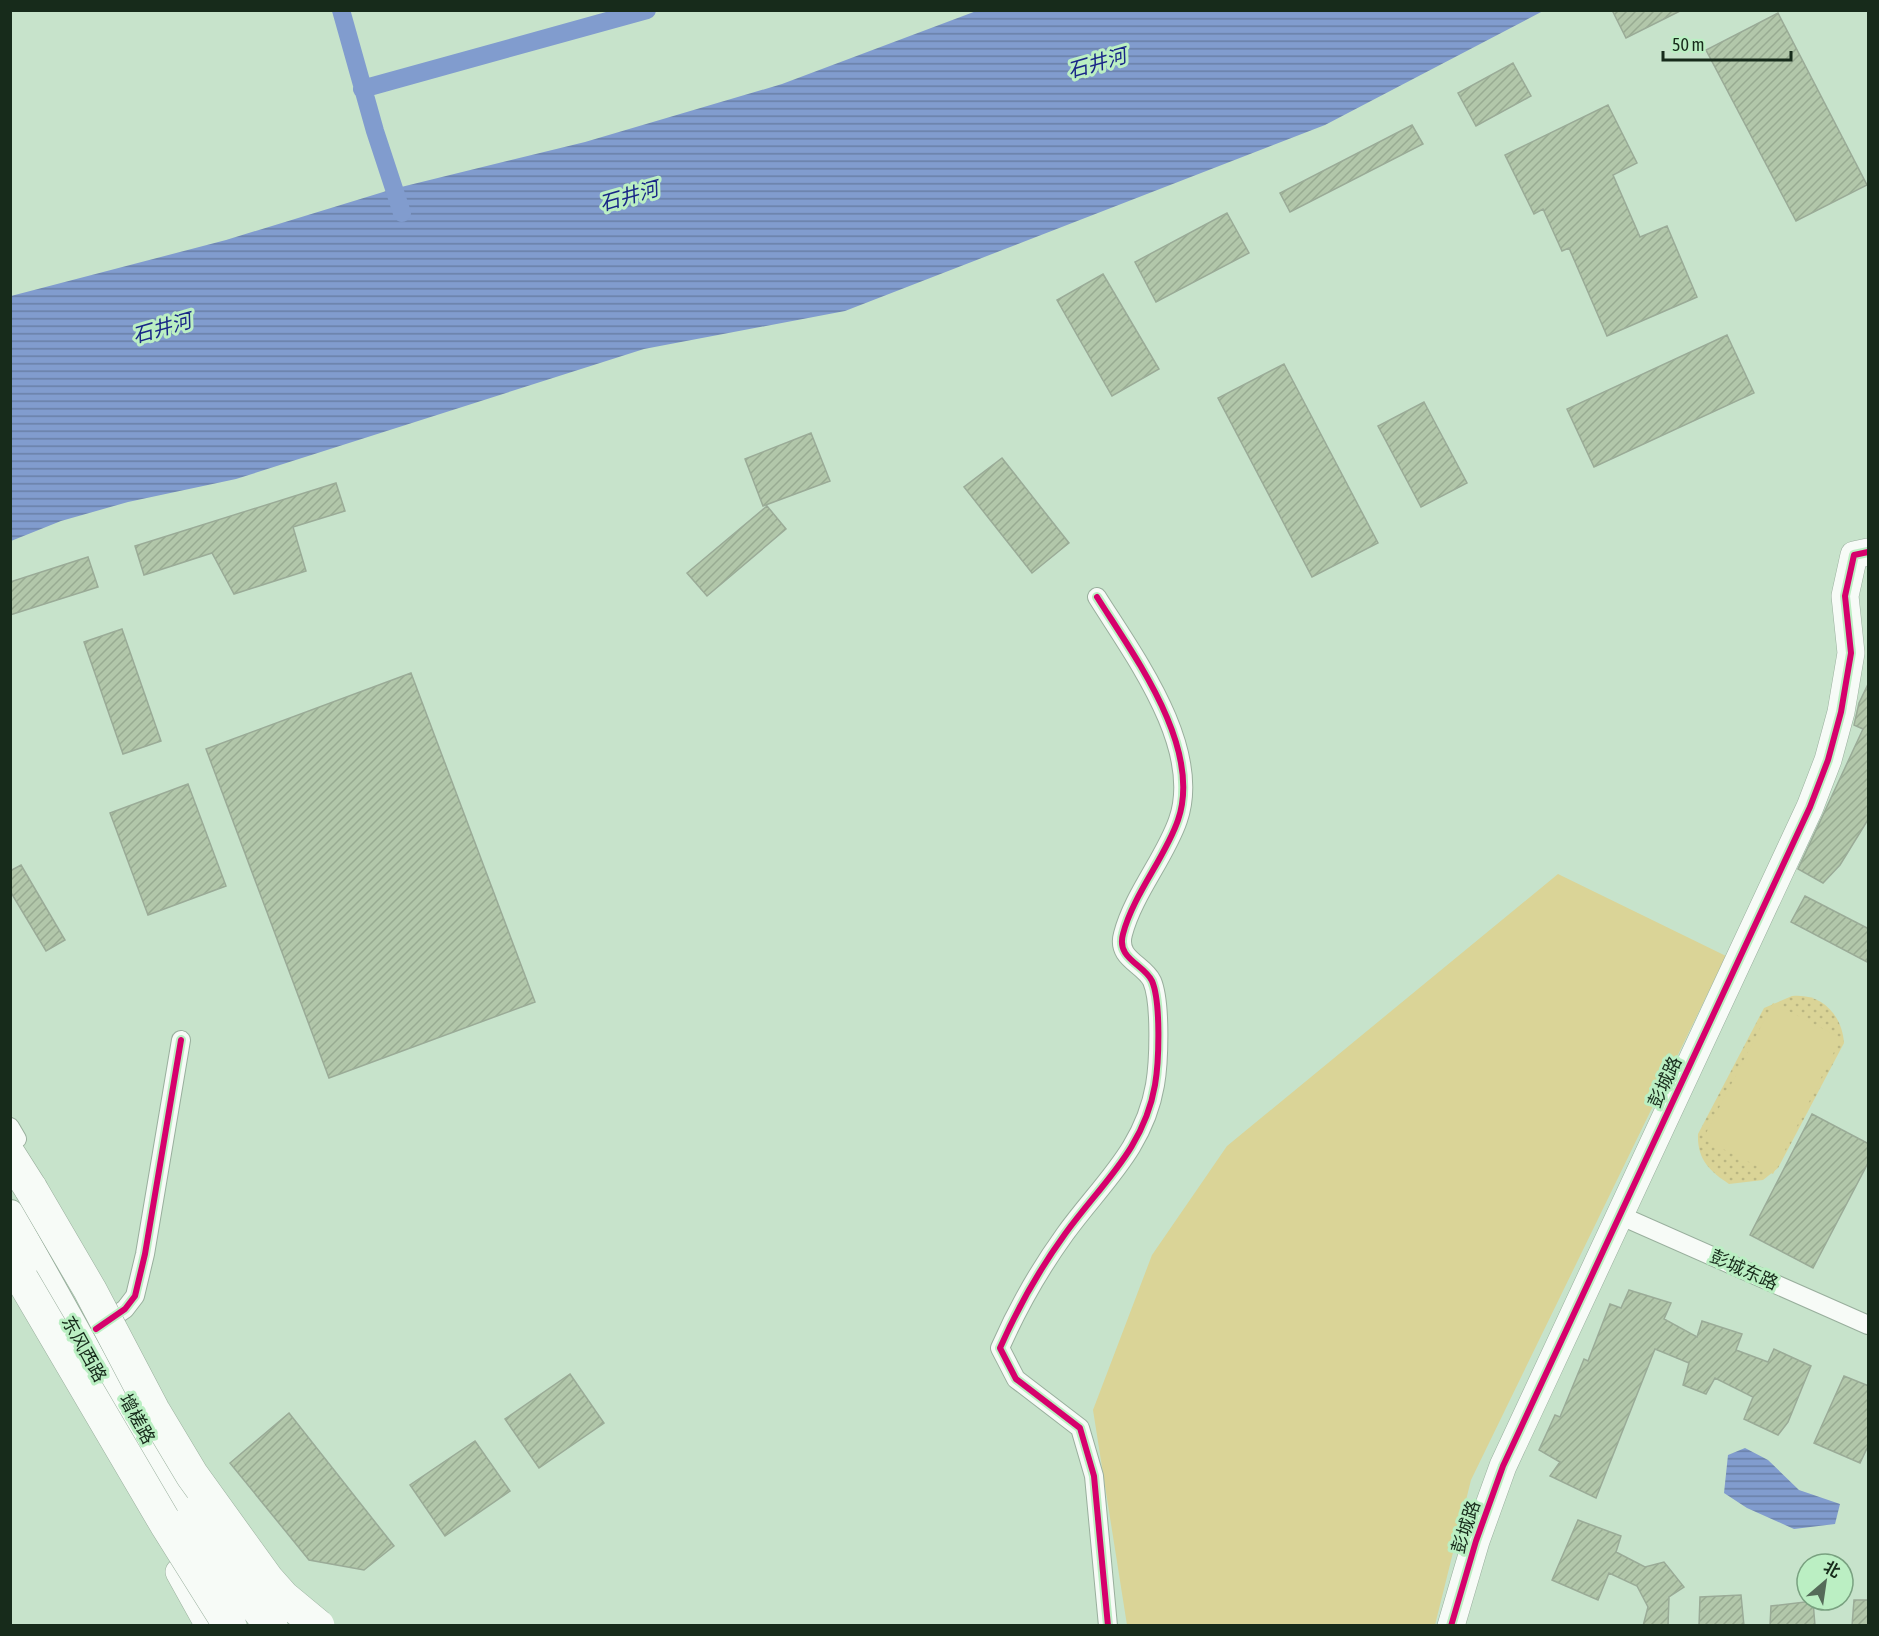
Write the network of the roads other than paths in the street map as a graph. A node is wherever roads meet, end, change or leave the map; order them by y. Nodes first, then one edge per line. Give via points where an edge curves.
1 (1869, 552) edge
2 (1097, 597) dead end
3 (181, 1040) dead end
4 (10, 1127) edge
5 (10, 1144) edge
6 (10, 1156) edge
7 (12, 1206) edge
8 (1619, 1215) junction
9 (16, 1274) edge
10 (48, 1312) junction
11 (1869, 1325) edge
12 (96, 1329) junction
13 (146, 1477) junction
14 (172, 1558) junction
15 (250, 1624) edge
16 (208, 1626) edge
17 (218, 1626) edge
18 (288, 1626) edge
19 (318, 1626) edge
20 (1108, 1626) edge
21 (1451, 1626) edge

1 - 8 street, 彭城路 via 1854,555 1845,596 1851,654 1825,770
2 - 20 street via 1160,697 1184,769 1179,819 1122,936 1126,957 1152,980 1158,1030 1156,1084 1145,1124 1131,1151 1066,1233 1020,1303 1000,1348 1016,1379 1080,1428 1094,1476
3 - 12 street via 135,1296 125,1309
4 - 5 street via 17,1139
6 - 19 highway, bridge via 90,1290 192,1475 267,1579
7 - 9 street
7 - 10 main road, 东风西路
7 - 12 street
7 - 13 highway, 增槎路
8 - 11 street, 彭城东路
8 - 21 street, 彭城路 via 1503,1466
9 - 10 main road, 东风西路
9 - 13 street
9 - 15 highway, 增槎路, bridge via 166,1524
9 - 16 highway via 198,1599
10 - 12 street
10 - 13 main road, 东风西路
10 - 15 main road, 东风西路
12 - 18 street via 206,1520 251,1589
13 - 14 main road, 东风西路
13 - 15 highway, 增槎路, bridge via 228,1568
13 - 17 highway, bridge via 193,1523 208,1561
14 - 15 street
14 - 16 street
14 - 17 main road, 东风西路

